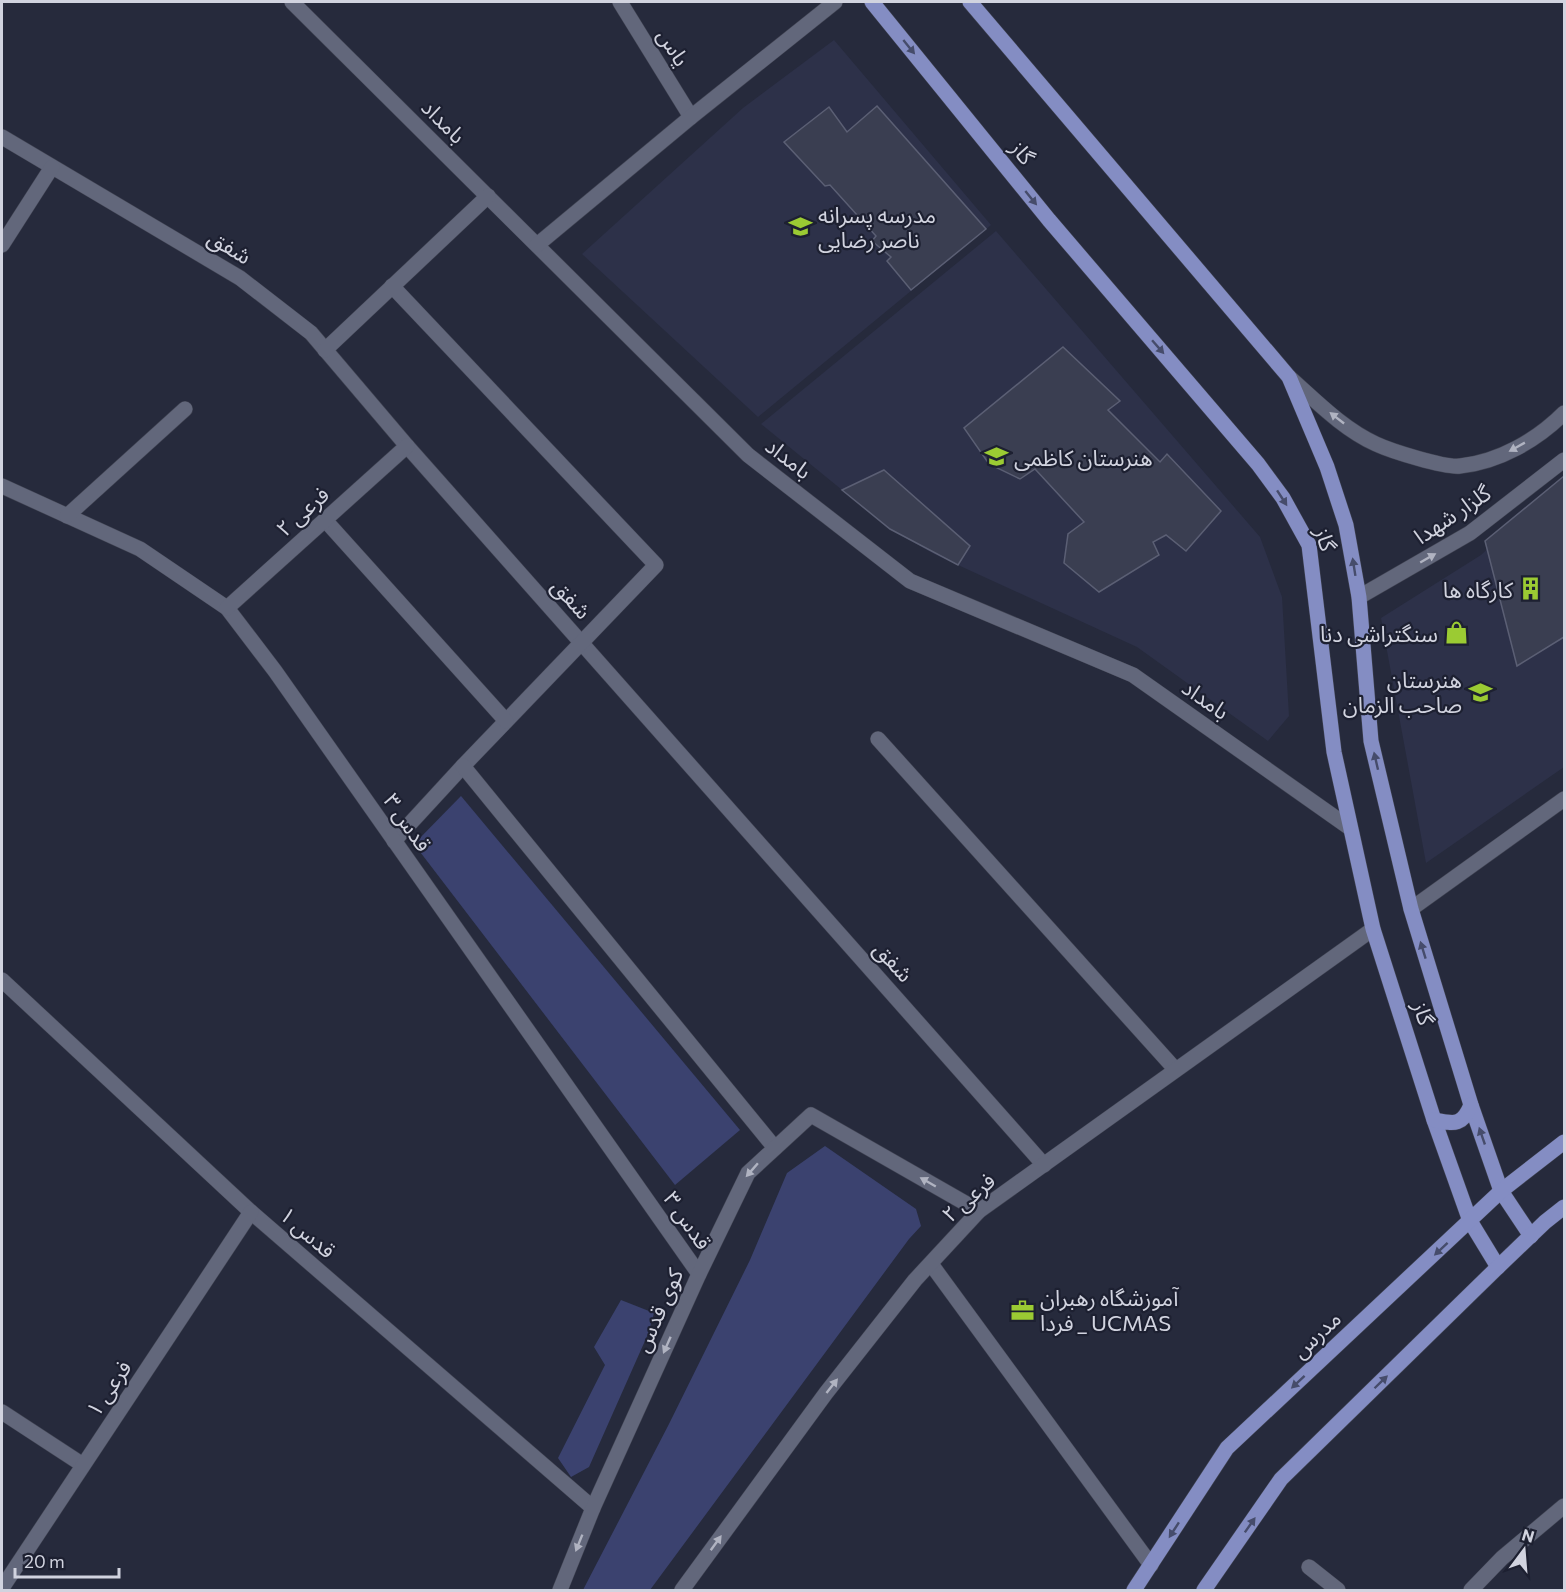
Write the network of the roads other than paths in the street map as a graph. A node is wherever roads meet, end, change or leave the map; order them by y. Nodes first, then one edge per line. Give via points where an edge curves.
1 (292, 2) edge
2 (620, 2) edge
3 (835, 2) edge
4 (872, 2) edge
5 (969, 2) edge
6 (691, 117) junction
7 (2, 137) edge
8 (52, 167) junction
9 (488, 196) junction
10 (2, 245) edge
11 (537, 245) junction
12 (392, 286) junction
13 (325, 350) junction
14 (1289, 377) junction
15 (185, 409) dead end
16 (1564, 413) edge
17 (407, 446) junction
18 (1564, 460) edge
19 (2, 486) edge
20 (67, 516) junction
21 (325, 520) junction
22 (1359, 597) junction
23 (227, 608) junction
24 (581, 643) junction
25 (506, 721) junction
26 (878, 739) dead end
27 (463, 766) junction
28 (1564, 799) edge
29 (1350, 828) junction
30 (394, 841) junction
31 (1411, 909) junction
32 (1373, 929) junction
33 (2, 980) edge
34 (1176, 1070) junction
35 (1471, 1105) junction
36 (1434, 1120) junction
37 (1564, 1142) edge
38 (775, 1148) junction
39 (1044, 1165) junction
40 (1501, 1191) junction
41 (1564, 1207) edge
42 (979, 1211) junction
43 (251, 1212) junction
44 (1470, 1221) junction
45 (1531, 1236) junction
46 (931, 1264) junction
47 (1498, 1267) junction
48 (699, 1274) junction
49 (2, 1412) edge
50 (83, 1465) junction
51 (1564, 1506) edge
52 (593, 1508) junction
53 (1151, 1565) junction
54 (1309, 1567) dead end
55 (2, 1588) edge
56 (560, 1590) edge
57 (682, 1590) edge
58 (1134, 1590) edge
59 (1204, 1590) edge
60 (1338, 1590) edge
61 (1471, 1590) edge

1 - 9 street, بامداد
2 - 6 street, یاس
3 - 6 street
4 -> 29 main road, گاز via 1283,498 1309,545 1334,752
5 - 14 main road, گاز
6 - 11 street
7 - 8 street, شفق
8 - 10 street
8 - 13 street, شفق via 240,278 311,333
9 - 11 street, بامداد
9 - 12 street
11 - 29 street, بامداد via 747,455 910,581 1133,675
12 - 13 street
12 - 24 street via 656,565
13 - 17 street, شفق
16 -> 14 street, گلزار شهدا via 1546,431 1498,457 1458,467 1375,444 1338,420
22 -> 14 main road, گاز via 1346,525 1327,467
15 - 20 street
17 - 21 street, فرعی ۲
17 - 24 street, شفق
22 -> 18 street, گلزار شهدا via 1470,533
19 - 20 street, قدس ۳
20 - 23 street, قدس ۳ via 140,549
21 - 23 street, فرعی ۲
21 - 25 street
31 -> 22 main road, گاز via 1371,741
23 - 30 street, قدس ۳
24 - 25 street
24 - 39 street, شفق
25 - 27 street
26 - 34 street
27 - 30 street
27 - 38 street
28 - 31 street
29 - 32 main road, گاز
30 - 48 street, قدس ۳
35 -> 31 main road, گاز
32 - 34 street, فرعی ۲
32 - 36 main road, گاز
33 - 43 street, قدس ۱
34 - 39 street, فرعی ۲
35 - 36 main road via 1466,1118 1458,1123
40 -> 35 main road, گاز
36 - 44 main road, گاز
37 - 40 main road, مدرس
42 -> 38 street, کوی قدس via 810,1115
38 -> 48 street, کوی قدس via 748,1173
39 - 42 street, فرعی ۲
40 - 44 main road, مدرس
40 - 45 main road, گاز
41 - 45 main road
42 - 46 street, فرعی ۲
43 - 50 street, فرعی ۱
43 - 52 street, قدس ۱
44 - 47 main road, گاز
44 -> 53 main road, مدرس via 1227,1448
45 - 47 main road
46 - 53 street
57 -> 46 street, فرعی ۲ via 826,1393
59 -> 47 main road via 1281,1479
48 -> 52 street, کوی قدس
49 - 50 street
50 - 55 street, فرعی ۱
51 - 61 street
52 -> 56 street, کوی قدس
53 - 58 main road, مدرس
54 - 60 street

